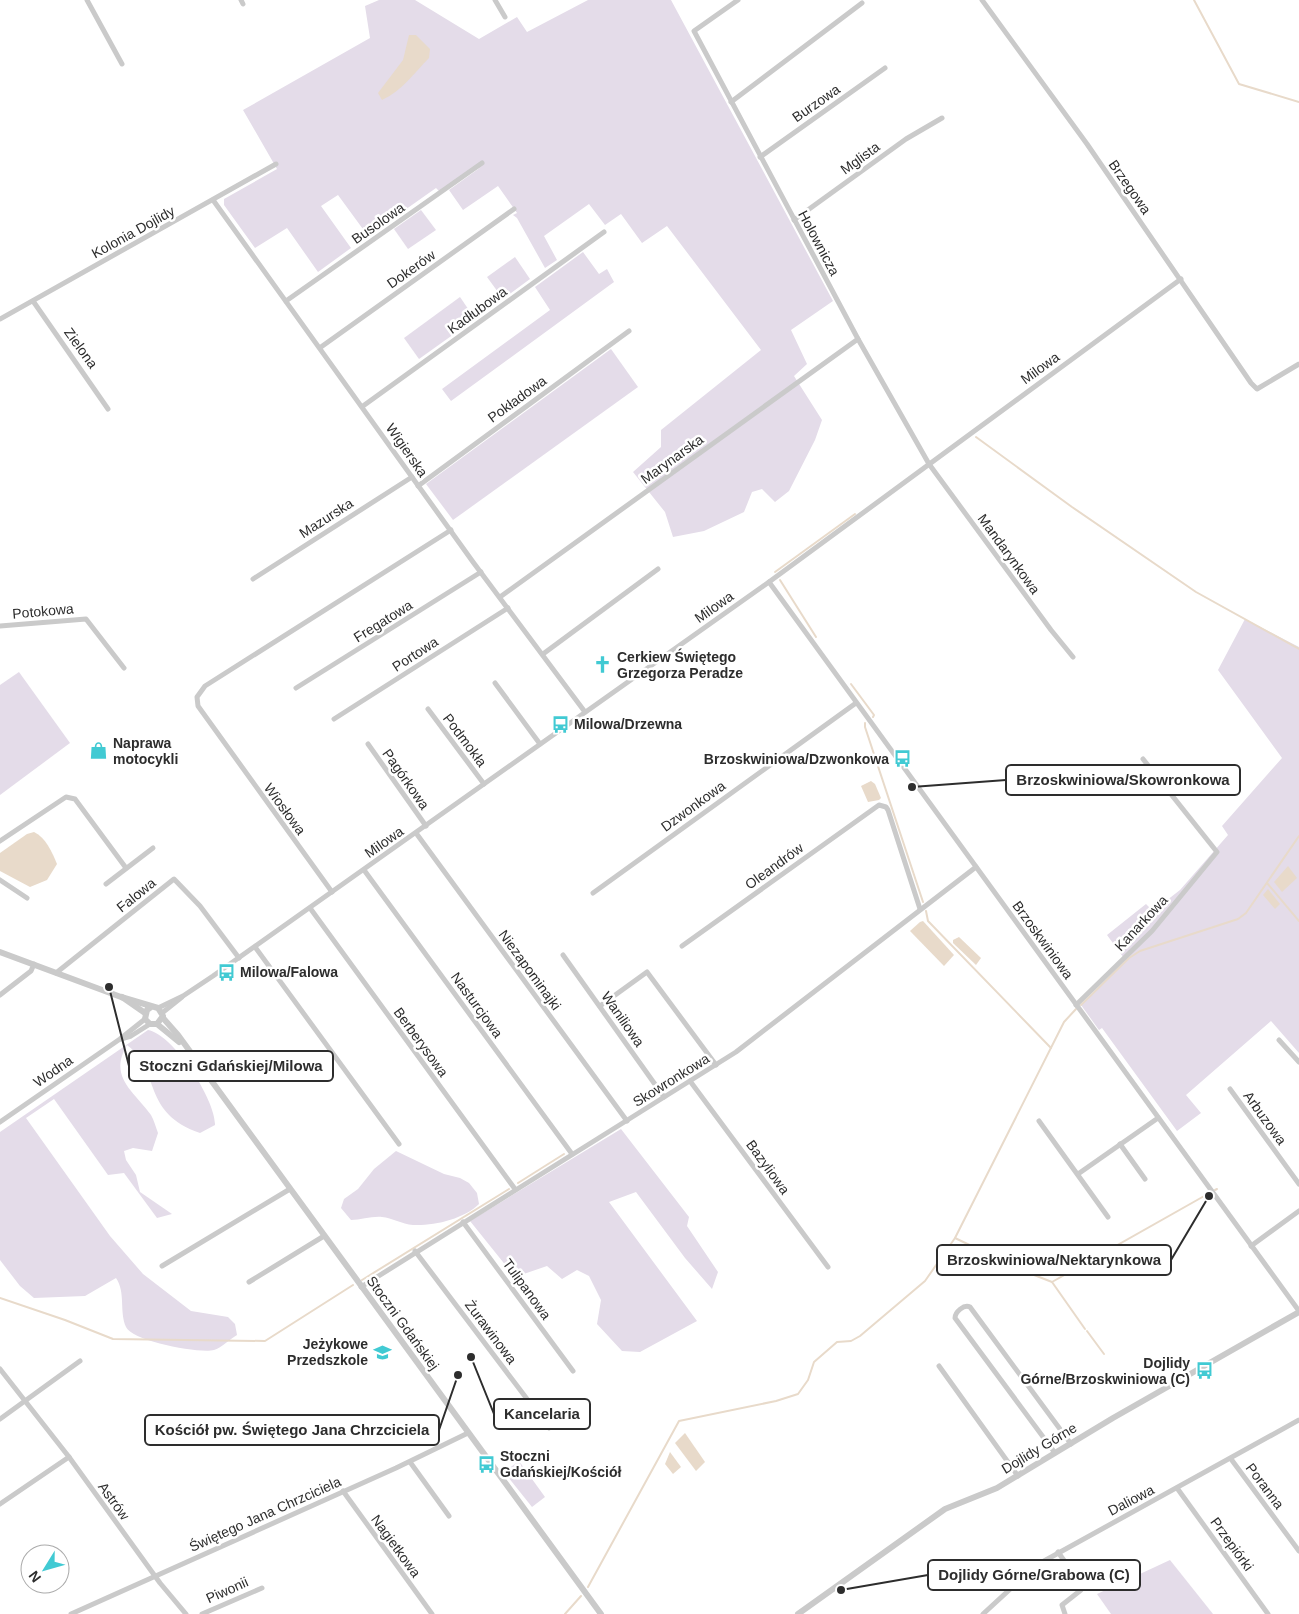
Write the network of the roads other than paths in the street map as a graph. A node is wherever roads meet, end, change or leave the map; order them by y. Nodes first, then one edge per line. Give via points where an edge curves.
1 (87, 0) edge
2 (495, 0) edge
3 (738, 0) edge
4 (982, 0) edge
5 (862, 3) dead end
6 (505, 17) dead end
7 (122, 64) dead end
8 (884, 68) dead end
9 (731, 102) junction
10 (942, 118) dead end
11 (760, 157) junction
12 (482, 163) dead end
13 (276, 164) dead end
14 (214, 200) junction
15 (514, 209) dead end
16 (794, 220) junction
17 (604, 232) dead end
18 (1180, 279) junction
19 (286, 300) junction
20 (33, 301) junction
21 (0, 319) edge
22 (630, 331) dead end
23 (858, 338) junction
24 (321, 347) junction
25 (1299, 364) edge
26 (363, 406) junction
27 (108, 408) dead end
28 (929, 464) junction
29 (412, 477) junction
30 (418, 486) junction
31 (451, 530) junction
32 (658, 569) dead end
33 (481, 572) junction
34 (253, 578) dead end
35 (769, 582) junction
36 (500, 597) junction
37 (508, 608) junction
38 (0, 626) edge
39 (543, 654) junction
40 (1073, 657) dead end
41 (124, 668) dead end
42 (495, 683) dead end
43 (296, 688) dead end
44 (856, 703) junction
45 (428, 709) dead end
46 (585, 712) junction
47 (334, 719) dead end
48 (368, 744) dead end
49 (540, 744) junction
50 (1143, 759) dead end
51 (484, 784) junction
52 (426, 826) junction
53 (416, 833) junction
54 (0, 841) edge
55 (153, 848) dead end
56 (976, 867) junction
57 (126, 868) junction
58 (364, 870) junction
59 (0, 880) edge
60 (106, 884) dead end
61 (332, 892) junction
62 (593, 893) dead end
63 (28, 898) dead end
64 (310, 908) junction
65 (920, 909) junction
66 (682, 946) dead end
67 (255, 947) junction
68 (0, 952) edge
69 (563, 955) dead end
70 (239, 958) junction
71 (34, 964) junction
72 (56, 973) junction
73 (0, 995) edge
74 (121, 997) junction
75 (1076, 1005) junction
76 (600, 1006) junction
77 (159, 1011) junction
78 (150, 1020) junction
79 (1279, 1040) dead end
80 (184, 1046) junction
81 (1299, 1062) edge
82 (716, 1064) junction
83 (690, 1081) junction
84 (1230, 1089) dead end
85 (664, 1097) junction
86 (1158, 1118) junction
87 (626, 1121) junction
88 (1039, 1121) dead end
89 (0, 1122) edge
90 (399, 1144) dead end
91 (1120, 1144) junction
92 (572, 1154) junction
93 (1078, 1174) junction
94 (1144, 1178) dead end
95 (1299, 1184) edge
96 (290, 1189) junction
97 (515, 1189) junction
98 (1299, 1211) edge
99 (1108, 1217) dead end
100 (463, 1222) junction
101 (324, 1236) junction
102 (1251, 1246) junction
103 (415, 1251) junction
104 (162, 1266) dead end
105 (828, 1267) dead end
106 (249, 1282) dead end
107 (361, 1287) junction
108 (1299, 1312) edge
109 (80, 1361) dead end
110 (938, 1366) dead end
111 (0, 1369) edge
112 (573, 1371) dead end
113 (24, 1402) junction
114 (0, 1419) edge
115 (1299, 1420) edge
116 (549, 1428) dead end
117 (468, 1433) junction
118 (1070, 1444) junction
119 (1055, 1453) junction
120 (69, 1458) junction
121 (1231, 1459) junction
122 (410, 1462) junction
123 (1018, 1476) junction
124 (1177, 1488) junction
125 (343, 1492) junction
126 (0, 1504) edge
127 (449, 1516) dead end
128 (1299, 1551) edge
129 (1058, 1552) junction
130 (155, 1576) junction
131 (262, 1588) dead end
132 (70, 1614) edge
133 (186, 1614) edge
134 (202, 1614) edge
135 (432, 1614) edge
136 (601, 1614) edge
137 (798, 1614) edge
138 (983, 1614) edge
139 (1065, 1614) edge
140 (1268, 1614) edge

1 - 7 street
2 - 6 street
3 - 9 street, Holownicza via 694,31
4 - 18 street, Brzegowa
5 - 9 street
8 - 11 street, Burzowa
9 - 11 street, Holownicza
10 - 16 street, Mglista via 906,139
11 - 16 street, Holownicza
12 - 19 street, Busolowa
13 - 14 street, Kolonia Dojlidy
14 - 19 street, Wigierska
14 - 20 street, Kolonia Dojlidy
15 - 24 street, Dokerów
16 - 23 street, Holownicza
17 - 26 street, Kadłubowa
18 - 25 street, Brzegowa via 1257,389
18 - 28 street, Milowa
19 - 24 street, Wigierska
20 - 21 street, Kolonia Dojlidy
20 - 27 street, Zielona
22 - 30 street, Pokładowa
23 - 28 street, Holownicza
23 - 36 street, Marynarska
24 - 26 street, Wigierska
26 - 29 street, Wigierska
28 - 35 street, Milowa
28 - 40 street, Mandarynkowa
29 - 30 street, Wigierska
29 - 34 street, Mazurska
30 - 31 street, Wigierska
31 - 33 street, Wigierska
31 - 61 street, Wiosłowa via 205,686 197,697 198,706
32 - 39 street
33 - 36 street, Wigierska
33 - 43 street, Fregatowa
35 - 44 street, Brzoskwiniowa
35 - 46 street, Milowa
36 - 37 street, Wigierska
37 - 39 street, Wigierska
37 - 47 street, Portowa
38 - 41 street, Potokowa via 86,619
39 - 46 street, Wigierska
42 - 49 street
44 - 56 street, Brzoskwiniowa
44 - 62 street, Dzwonkowa
45 - 51 street, Podmokła
46 - 49 street, Milowa
48 - 52 street, Pagórkowa
49 - 51 street, Milowa
50 - 75 street, Kanarkowa via 1217,852 1152,931
51 - 52 street, Milowa
52 - 53 street, Milowa
53 - 58 street, Milowa
53 - 87 street, Niezapominajki
54 - 57 street via 70,797 75,799
55 - 57 street
56 - 65 street, Skowronkowa
56 - 75 street, Brzoskwiniowa
57 - 60 street
58 - 61 street, Milowa
58 - 92 street, Nasturcjowa
59 - 63 street
61 - 64 street, Milowa
64 - 67 street, Milowa
64 - 97 street, Berberysowa
65 - 66 street, Oleandrów via 888,810 879,805
65 - 82 street, Skowronkowa via 736,1052
67 - 70 street, Milowa
67 - 90 street
68 - 71 street, Stoczni Gdańskiej
69 - 76 street, Waniliowa
70 - 72 street, Falowa via 200,906 174,879
70 - 77 street, Milowa
71 - 72 street, Stoczni Gdańskiej
71 - 73 street via 31,972
72 - 74 street, Stoczni Gdańskiej
74 - 77 street, Stoczni Gdańskiej
74 - 78 street, Stoczni Gdańskiej
75 - 86 street, Brzoskwiniowa
76 - 82 street via 647,972
76 - 85 street, Waniliowa
77 - 78 street
77 - 78 street
77 - 80 street, Stoczni Gdańskiej
78 - 80 street, Stoczni Gdańskiej
78 - 89 street, Wodna
79 - 81 street
80 - 96 street, Stoczni Gdańskiej
82 - 83 street, Skowronkowa
83 - 85 street, Skowronkowa
83 - 105 street, Bazyliowa
84 - 95 street, Arbuzowa
85 - 87 street, Skowronkowa
86 - 91 street
86 - 102 street, Brzoskwiniowa
87 - 92 street, Skowronkowa
88 - 93 street
91 - 93 street
91 - 94 street
92 - 97 street, Skowronkowa
93 - 99 street
96 - 101 street, Stoczni Gdańskiej
96 - 104 street
97 - 100 street, Skowronkowa
98 - 102 street
100 - 103 street, Skowronkowa
100 - 112 street, Tulipanowa
101 - 106 street
101 - 107 street, Stoczni Gdańskiej
102 - 108 street, Brzoskwiniowa
103 - 107 street, Skowronkowa
103 - 116 street, Żurawinowa
107 - 117 street, Stoczni Gdańskiej
108 - 118 street, Dojlidy Górne
109 - 113 street
110 - 123 street
111 - 113 street, Astrów
113 - 114 street
113 - 120 street, Astrów
115 - 121 street, Daliowa
117 - 122 street, Świętego Jana Chrzciciela
117 - 136 street, Stoczni Gdańskiej
118 - 119 street, Dojlidy Górne
118 - 119 street via 970,1306 965,1306 955,1318
119 - 123 street, Dojlidy Górne
120 - 126 street
120 - 130 street, Astrów
121 - 124 street, Daliowa
121 - 128 street, Poranna
122 - 125 street, Świętego Jana Chrzciciela
122 - 127 street
123 - 137 street, Dojlidy Górne via 945,1509
124 - 129 street, Daliowa
124 - 140 street, Przepiórki
125 - 130 street, Świętego Jana Chrzciciela
125 - 135 street, Nagietkowa
129 - 138 street, Daliowa via 1031,1570
129 - 139 street via 1082,1586 1062,1605
130 - 132 street, Świętego Jana Chrzciciela
130 - 133 street, Astrów
131 - 134 street, Piwonii

